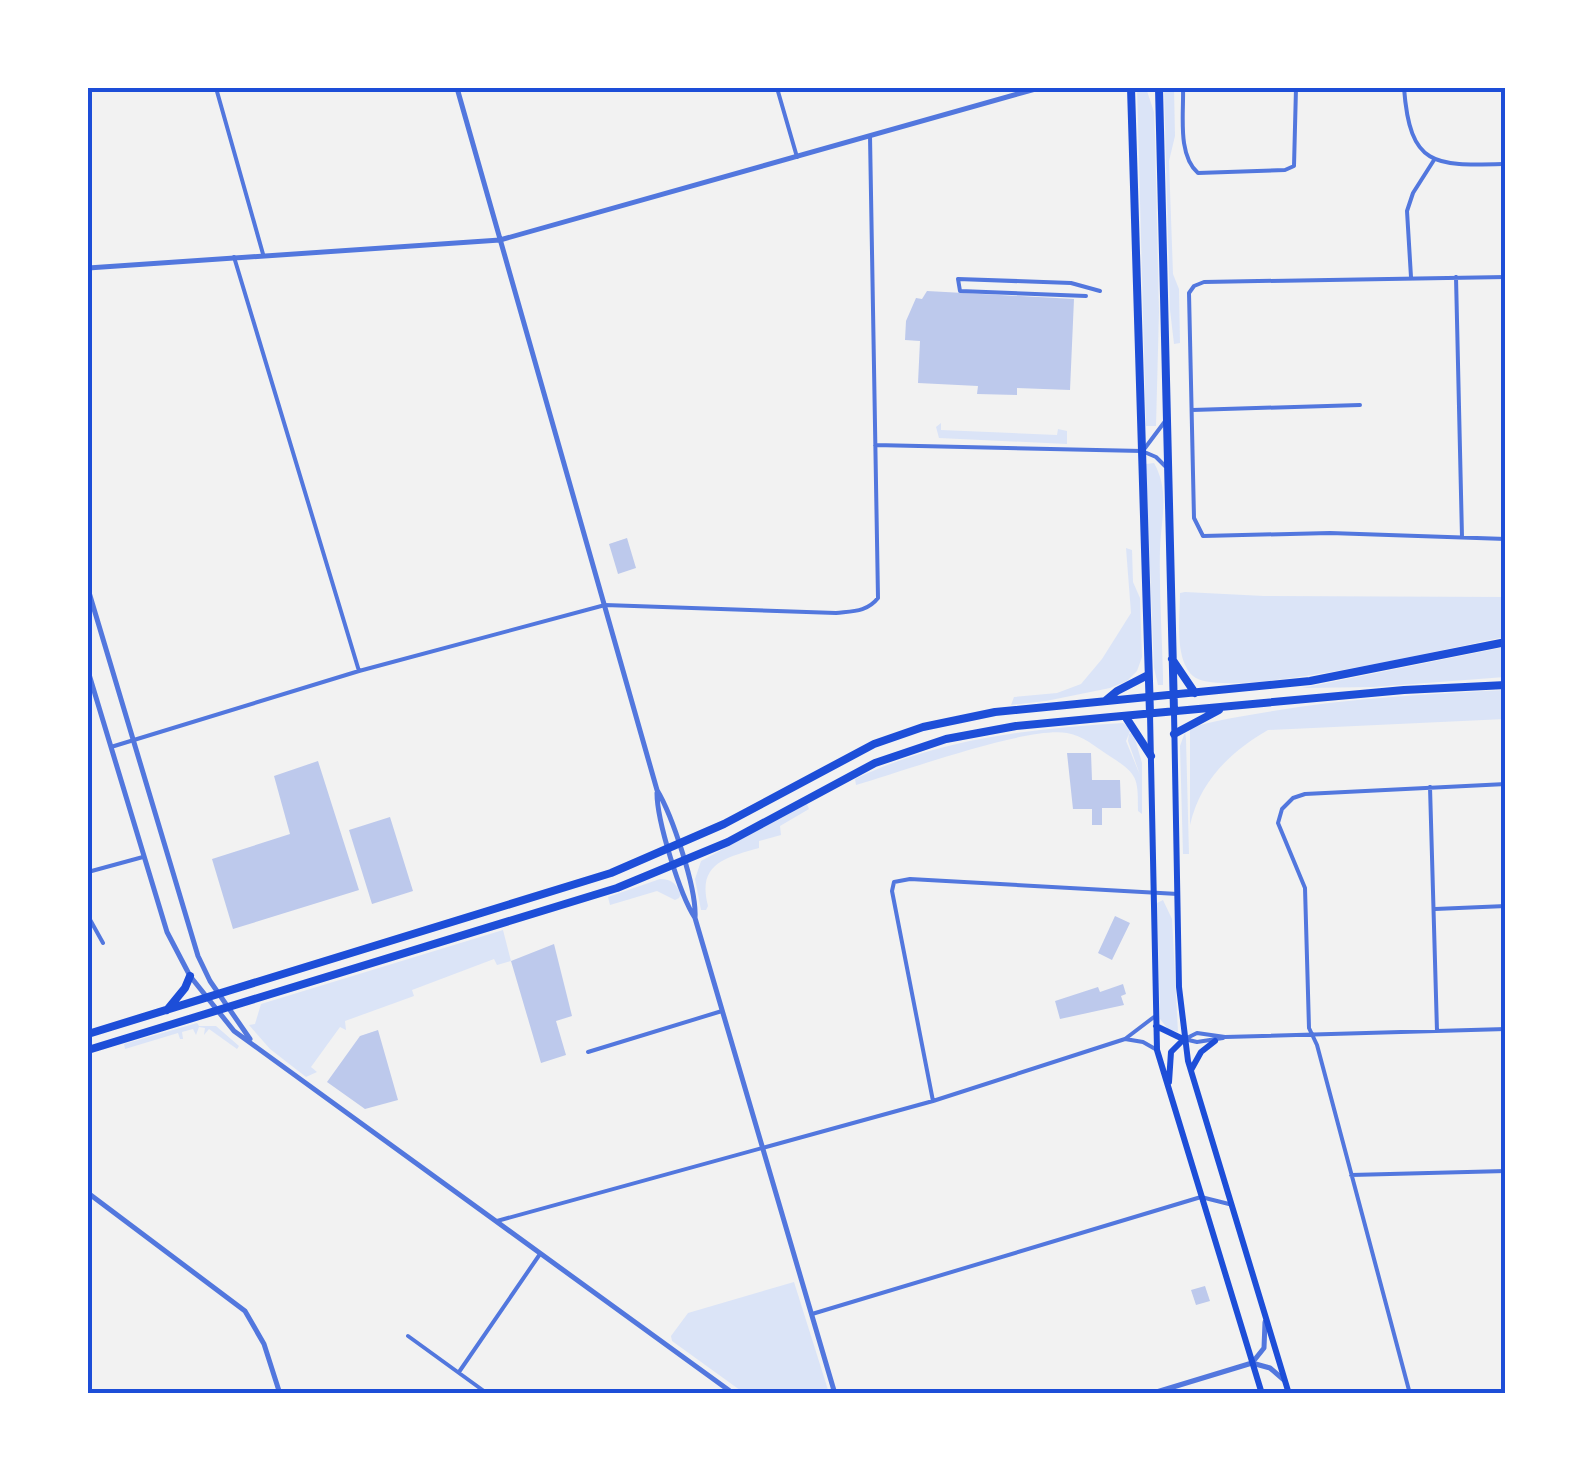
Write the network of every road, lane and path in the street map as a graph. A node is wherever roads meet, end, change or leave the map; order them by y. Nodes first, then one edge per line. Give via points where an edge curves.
1 (216, 88) edge
2 (457, 88) edge
3 (777, 88) edge
4 (1038, 88) edge
5 (1131, 88) edge
6 (1159, 88) edge
7 (1183, 88) edge
8 (1296, 88) edge
9 (1404, 88) edge
10 (870, 136) junction
11 (797, 157) junction
12 (1434, 160) junction
13 (1506, 164) edge
14 (500, 240) junction
15 (262, 254) junction
16 (234, 256) junction
17 (88, 268) edge
18 (1411, 276) junction
19 (1506, 277) edge
20 (1456, 278) junction
21 (1100, 291) dead end
22 (1086, 296) dead end
23 (1360, 405) dead end
24 (1192, 410) junction
25 (1168, 419) junction
26 (875, 445) junction
27 (1142, 451) junction
28 (1168, 471) junction
29 (1462, 538) junction
30 (1506, 539) edge
31 (88, 588) edge
32 (605, 605) junction
33 (1506, 642) edge
34 (1172, 659) junction
35 (88, 671) edge
36 (359, 671) junction
37 (1148, 675) junction
38 (1506, 685) edge
39 (1195, 693) junction
40 (1173, 695) junction
41 (1149, 697) junction
42 (1106, 701) junction
43 (1223, 708) junction
44 (1174, 712) junction
45 (1150, 714) junction
46 (1125, 716) junction
47 (1174, 734) junction
48 (132, 741) junction
49 (111, 747) junction
50 (1151, 756) junction
51 (1506, 784) edge
52 (1430, 788) junction
53 (674, 848) junction
54 (143, 857) junction
55 (679, 864) junction
56 (88, 872) edge
57 (1152, 892) junction
58 (1178, 894) junction
59 (1506, 906) edge
60 (1434, 909) junction
61 (88, 916) edge
62 (103, 943) dead end
63 (190, 976) junction
64 (218, 994) junction
65 (205, 998) junction
66 (228, 1008) junction
67 (166, 1010) junction
68 (722, 1011) junction
69 (216, 1012) junction
70 (1155, 1016) junction
71 (1156, 1026) junction
72 (1506, 1029) edge
73 (1437, 1031) junction
74 (88, 1034) edge
75 (1314, 1035) junction
76 (1225, 1037) junction
77 (1125, 1039) junction
78 (1184, 1040) junction
79 (250, 1041) junction
80 (1214, 1041) junction
81 (88, 1050) edge
82 (1157, 1050) junction
83 (588, 1052) dead end
84 (1190, 1071) junction
85 (1169, 1093) junction
86 (932, 1102) junction
87 (760, 1148) junction
88 (1504, 1171) edge
89 (1351, 1174) junction
90 (1506, 1184) edge
91 (88, 1193) edge
92 (1202, 1197) junction
93 (1233, 1206) junction
94 (497, 1221) junction
95 (540, 1254) junction
96 (1264, 1312) junction
97 (810, 1315) junction
98 (408, 1336) dead end
99 (1252, 1363) junction
100 (459, 1372) junction
101 (1286, 1382) junction
102 (280, 1394) edge
103 (488, 1394) edge
104 (734, 1394) edge
105 (834, 1394) edge
106 (1150, 1394) edge
107 (1262, 1394) edge
108 (1289, 1394) edge
109 (1410, 1394) edge

1 - 15 street
2 - 14 street
3 - 11 street
4 - 10 street
5 - 27 highway
6 - 25 highway
7 - 8 street via 1185,155 1198,173 1294,166
9 - 12 street via 1408,131
10 - 11 street
10 - 26 street
11 - 14 street
12 - 13 street via 1451,166
12 - 18 street via 1407,211
14 - 15 street
14 - 32 street
15 - 16 street
16 - 17 street
16 - 36 street
18 - 20 street
18 - 24 street via 1194,286
19 - 20 street
20 - 29 street
21 - 22 street via 1071,283 958,280 960,292
23 - 24 street
24 - 29 street via 1194,518 1203,536
25 - 27 street
25 - 28 highway
26 - 27 street
26 - 32 street via 878,598 865,610
27 - 28 street
27 - 37 highway
28 - 34 highway
29 - 30 street
31 - 48 street
32 - 36 street
32 - 53 street
33 - 39 highway via 1310,681
34 - 39 highway
34 - 40 highway
35 - 49 street
36 - 48 street
37 - 41 highway
37 - 42 highway
38 - 43 highway
39 - 40 highway
40 - 41 highway
40 - 44 highway
41 - 42 highway
41 - 45 highway
42 - 53 highway via 972,715 898,736
43 - 44 highway
43 - 47 highway
44 - 45 highway
44 - 47 main road
45 - 46 highway
45 - 50 main road
46 - 50 highway
46 - 55 highway via 1002,728 923,746 866,768
47 - 58 main road
48 - 49 street
48 - 64 street via 194,944
49 - 54 street
50 - 57 main road
51 - 52 street
52 - 60 street
52 - 75 street via 1305,794 1282,809 1278,823 1306,888
53 - 55 street
53 - 64 highway
54 - 56 street
54 - 63 street via 167,932
55 - 66 highway via 602,894
55 - 68 street
57 - 58 street
57 - 70 main road
57 - 86 street via 894,882
58 - 78 main road
59 - 60 street
60 - 73 street
61 - 62 street
63 - 65 street
63 - 67 highway
64 - 65 highway
64 - 66 street
65 - 67 highway
65 - 69 street
66 - 69 highway
66 - 79 street
67 - 74 highway
68 - 83 street
68 - 87 street
69 - 79 street
69 - 81 highway
70 - 71 main road
70 - 77 street
71 - 78 main road
71 - 82 main road
72 - 73 street
73 - 75 street
75 - 76 street
75 - 89 street
76 - 78 street via 1196,1033
76 - 80 street
77 - 82 street
77 - 86 street
78 - 80 street
78 - 84 main road
78 - 85 main road via 1171,1052
79 - 94 street
80 - 84 main road
82 - 85 main road
84 - 93 main road
85 - 92 main road
86 - 87 street
87 - 94 street
87 - 97 street
88 - 89 street
88 - 90 street
89 - 109 street
91 - 102 street via 245,1311
92 - 93 street
92 - 97 street
92 - 99 main road
93 - 96 main road
94 - 95 street
95 - 100 street
95 - 104 street
96 - 99 street via 1266,1344
96 - 101 main road
97 - 105 street
98 - 100 street
99 - 101 street
99 - 106 street
99 - 107 main road
100 - 103 street
101 - 108 main road

